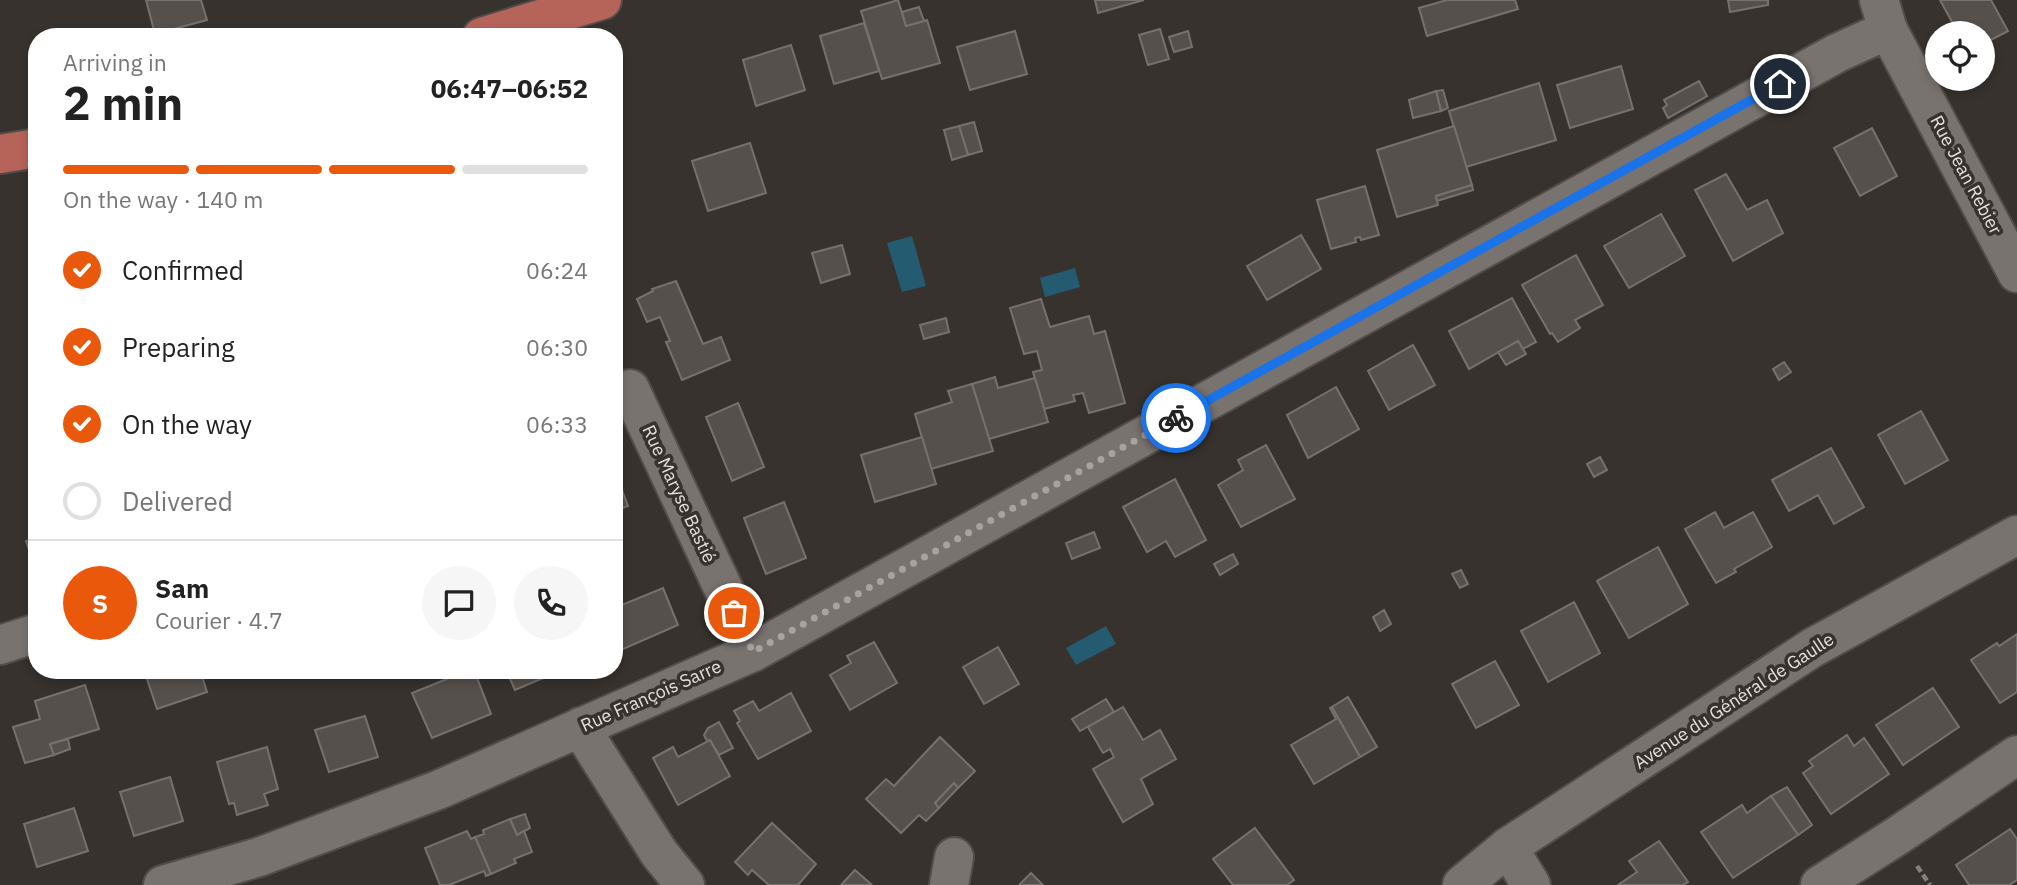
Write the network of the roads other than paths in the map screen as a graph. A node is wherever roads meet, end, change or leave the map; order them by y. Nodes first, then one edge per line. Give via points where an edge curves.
1 (602, 0) edge
2 (1883, 15) edge
3 (511, 28) edge
4 (28, 149) edge
5 (0, 154) edge
6 (2017, 273) edge
7 (623, 392) edge
8 (2017, 535) edge
9 (28, 636) edge
10 (0, 645) edge
11 (753, 652) junction
12 (580, 727) junction
13 (2017, 755) edge
14 (1508, 847) junction
15 (163, 885) edge
16 (685, 885) edge
17 (1462, 885) edge
18 (1531, 885) edge
19 (1820, 885) edge

1 - 3 main road
2 - 6 street, Rue Jean Rebier
2 - 11 street, Rue François Sarre via 1815,65
4 - 5 main road
7 - 11 street, Rue Maryse Bastié via 630,389
8 - 14 street, Avenue du Général de Gaulle via 1812,648
9 - 10 street
11 - 12 street, Rue François Sarre
12 - 15 street, Rue François Sarre via 438,790 259,857
12 - 16 street via 659,853
13 - 19 street
14 - 17 street, Avenue du Général de Gaulle
14 - 18 street

